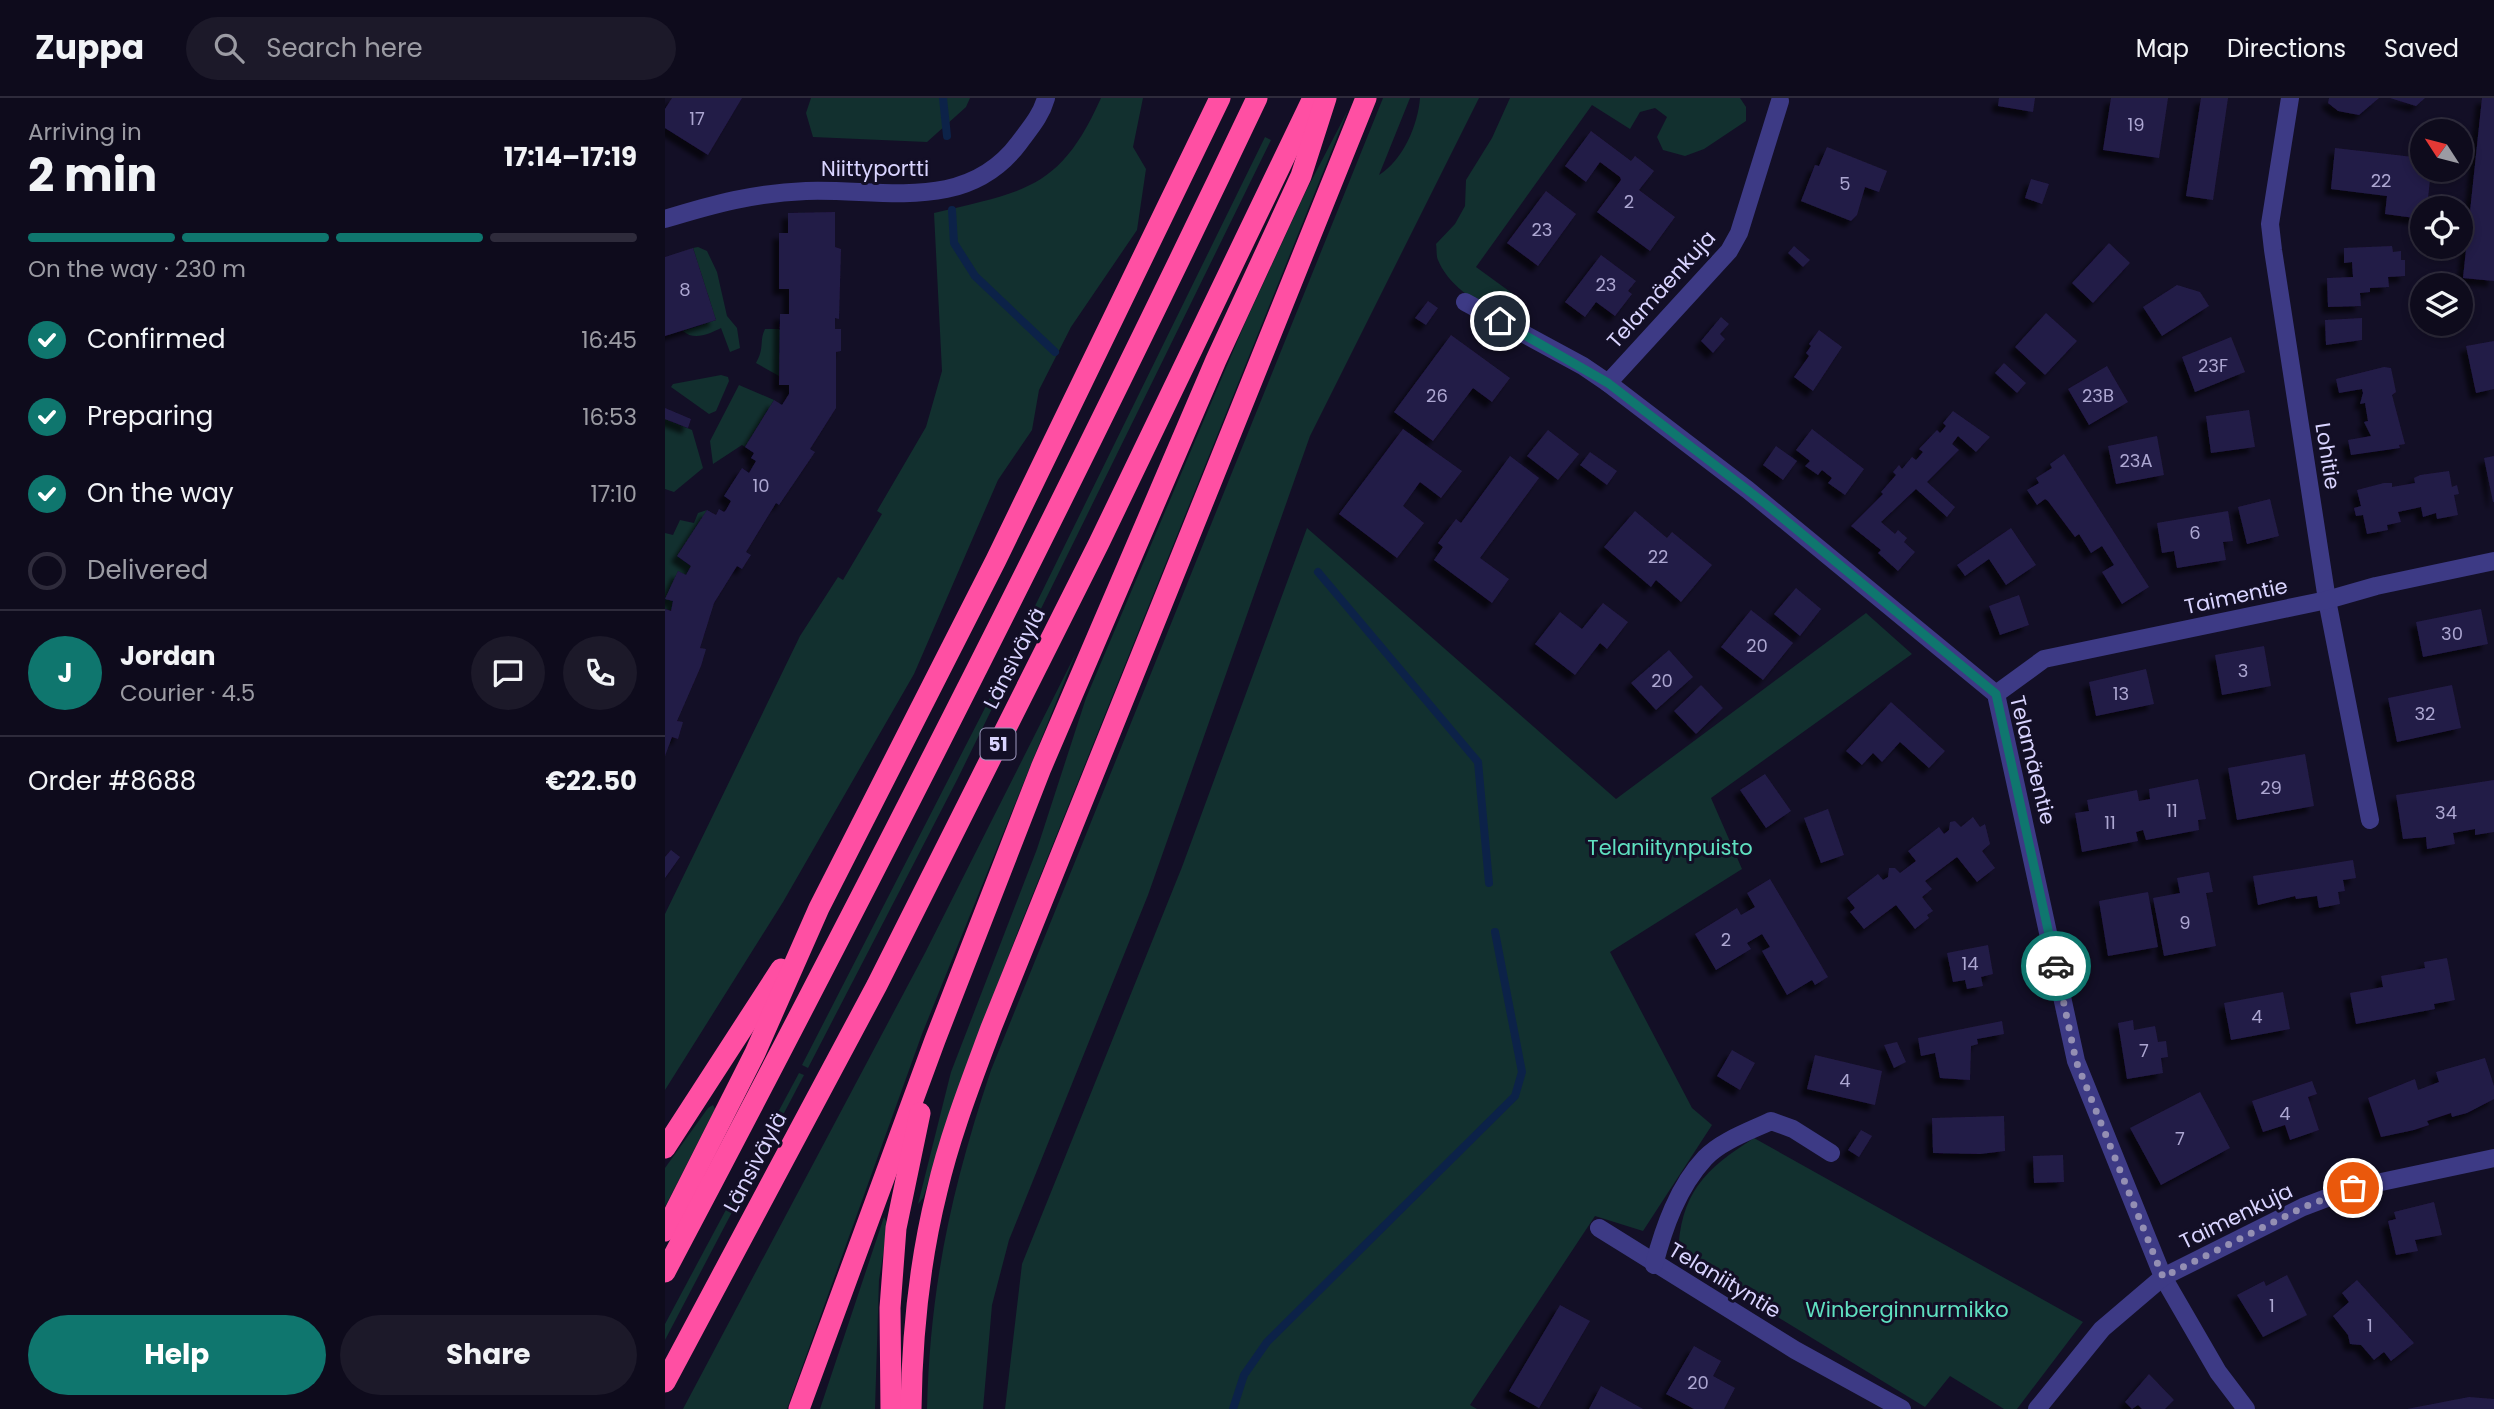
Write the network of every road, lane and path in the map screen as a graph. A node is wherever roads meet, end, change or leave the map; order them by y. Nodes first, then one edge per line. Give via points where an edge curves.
1 (1046, 98) edge
2 (1220, 98) edge
3 (1257, 98) edge
4 (1313, 98) edge
5 (1326, 98) edge
6 (1366, 98) edge
7 (2290, 98) edge
8 (1780, 101) dead end
9 (665, 219) edge
10 (1465, 302) dead end
11 (1608, 383) junction
12 (2494, 561) edge
13 (2327, 600) junction
14 (1996, 694) junction
15 (2370, 820) dead end
16 (819, 908) junction
17 (935, 1040) junction
18 (665, 1148) edge
19 (1831, 1153) dead end
20 (2494, 1157) edge
21 (1599, 1228) dead end
22 (665, 1231) edge
23 (1654, 1265) junction
24 (665, 1272) edge
25 (2163, 1277) junction
26 (665, 1382) edge
27 (799, 1409) edge
28 (891, 1409) edge
29 (911, 1409) edge
30 (1902, 1409) edge
31 (2037, 1409) edge
32 (2246, 1409) edge

1 - 9 street, Niittyportti via 1042,113 1004,163 975,181 936,192 807,191 738,197
2 - 16 highway via 996,560
3 - 24 highway, Länsiväylä / 51 via 1025,575 849,924
4 - 26 highway, Länsiväylä / 51 via 1099,543 877,985
5 - 17 highway via 1301,176 1216,360 1041,768
6 - 29 highway via 957,1122 921,1268 912,1342
7 - 13 street, Lohitie via 2270,225
8 - 11 street, Telamäenkuja via 1739,233 1729,251
10 - 11 street, Telamäentie
11 - 14 street, Telamäentie via 1748,490
12 - 13 street, Taimentie
13 - 14 street, Taimentie via 2044,659
13 - 15 street, Lohitie
14 - 25 street, Telamäentie via 2076,1061
16 - 18 highway
16 - 22 highway via 755,1053
17 - 27 highway
17 - 28 highway via 895,1228
19 - 23 street via 1771,1121 1706,1156 1684,1185
20 - 25 street, Taimenkuja via 2353,1188 2304,1207
21 - 23 street, Telaniityntie
23 - 30 street, Telaniityntie
25 - 31 street via 2102,1329
25 - 32 street, Telamäentie via 2218,1372

